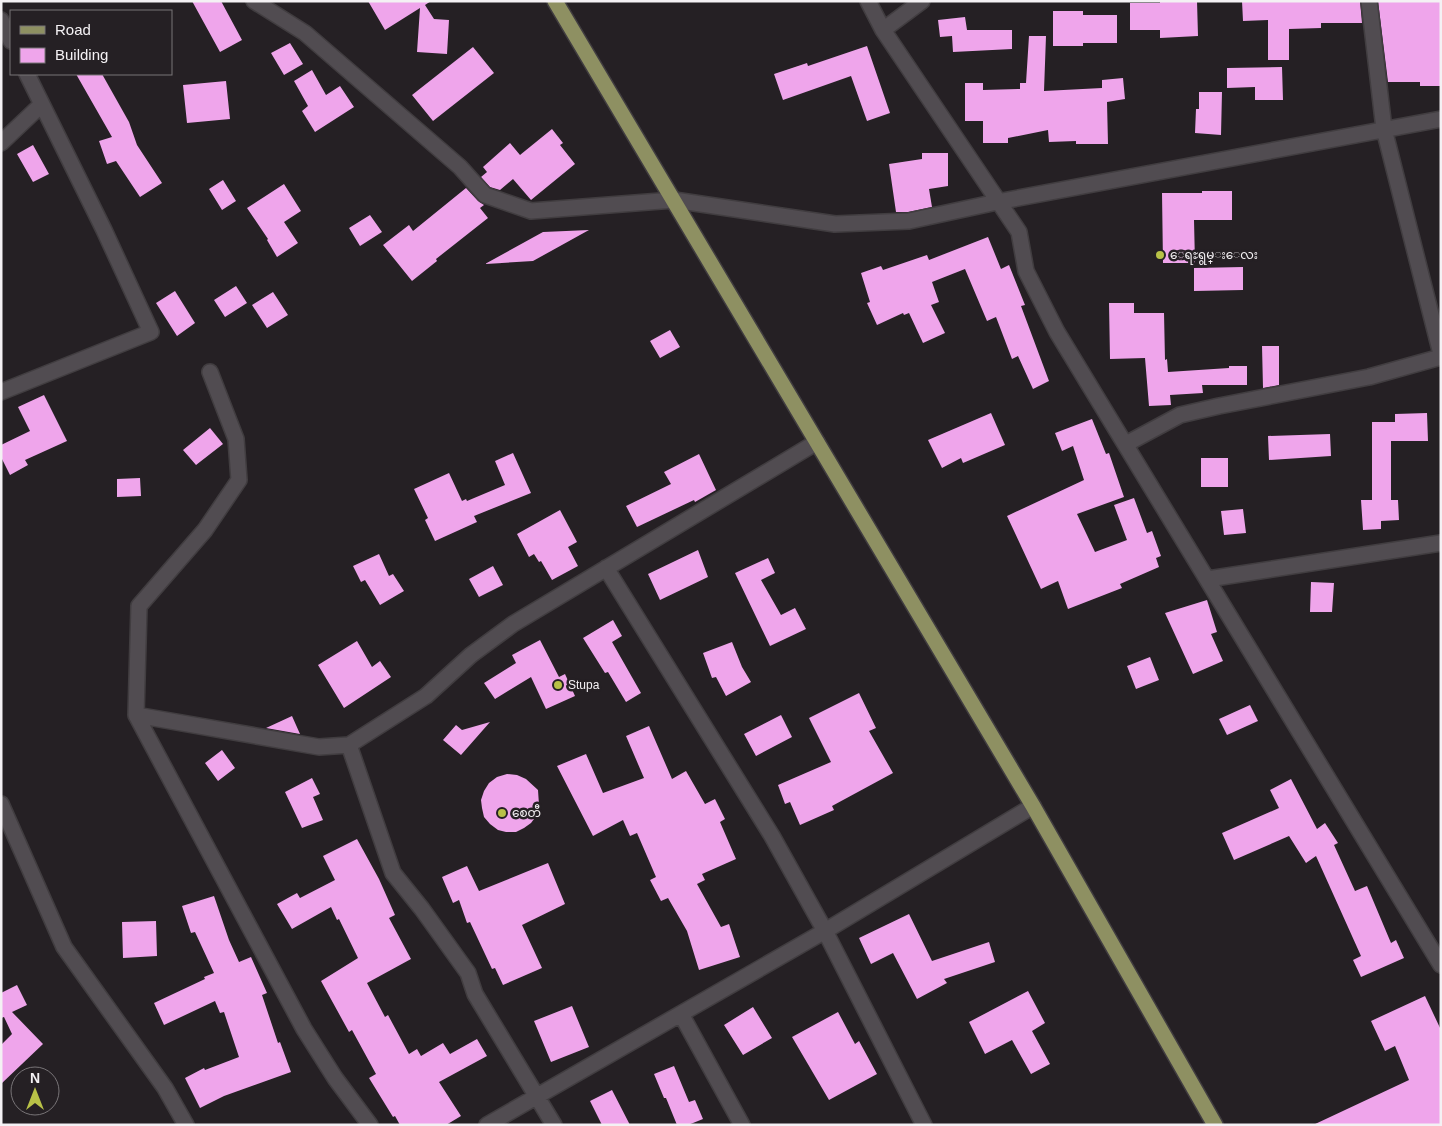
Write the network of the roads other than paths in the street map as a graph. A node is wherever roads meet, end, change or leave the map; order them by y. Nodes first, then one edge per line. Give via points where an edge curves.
1 (254, 1) edge
2 (555, 1) edge
3 (868, 1) edge
4 (922, 1) edge
5 (1369, 1) edge
6 (1, 20) edge
7 (884, 30) junction
8 (10, 39) edge
9 (27, 75) edge
10 (41, 104) junction
11 (1441, 119) edge
12 (1384, 129) junction
13 (1, 144) edge
14 (674, 200) junction
15 (998, 202) junction
16 (1441, 355) edge
17 (210, 372) dead end
18 (1, 392) edge
19 (817, 442) junction
20 (1126, 444) junction
21 (1441, 543) edge
22 (606, 568) junction
23 (1208, 579) junction
24 (136, 715) junction
25 (349, 745) junction
26 (1, 804) edge
27 (1033, 806) junction
28 (825, 931) junction
29 (1441, 964) edge
30 (681, 1014) junction
31 (537, 1097) junction
32 (186, 1125) edge
33 (370, 1125) edge
34 (487, 1125) edge
35 (554, 1125) edge
36 (742, 1125) edge
37 (924, 1125) edge
38 (1215, 1125) edge

1 - 14 street via 305,33 460,167 485,195 531,211
2 - 14 main road
3 - 7 street
4 - 7 street
5 - 12 street
6 - 8 street
7 - 15 street
9 - 10 street
10 - 13 street
10 - 18 street via 150,332
11 - 12 street
12 - 15 street
12 - 16 street
14 - 15 street via 835,224 909,221
14 - 19 main road
15 - 20 street via 1019,232 1026,271 1057,332
16 - 20 street via 1369,377 1180,415
17 - 24 street via 236,439 238,480 205,530 139,606
19 - 22 street
19 - 27 main road
20 - 23 street
21 - 23 street
22 - 25 street via 513,624 471,654 426,696
22 - 28 street via 772,836
23 - 29 street
24 - 25 street via 319,746
24 - 33 street via 304,1029
25 - 31 street via 393,873 468,973 476,994
26 - 32 street via 64,947 165,1088
27 - 28 street
27 - 38 main road
28 - 30 street
28 - 37 street
30 - 31 street
30 - 36 street
31 - 34 street
31 - 35 street

